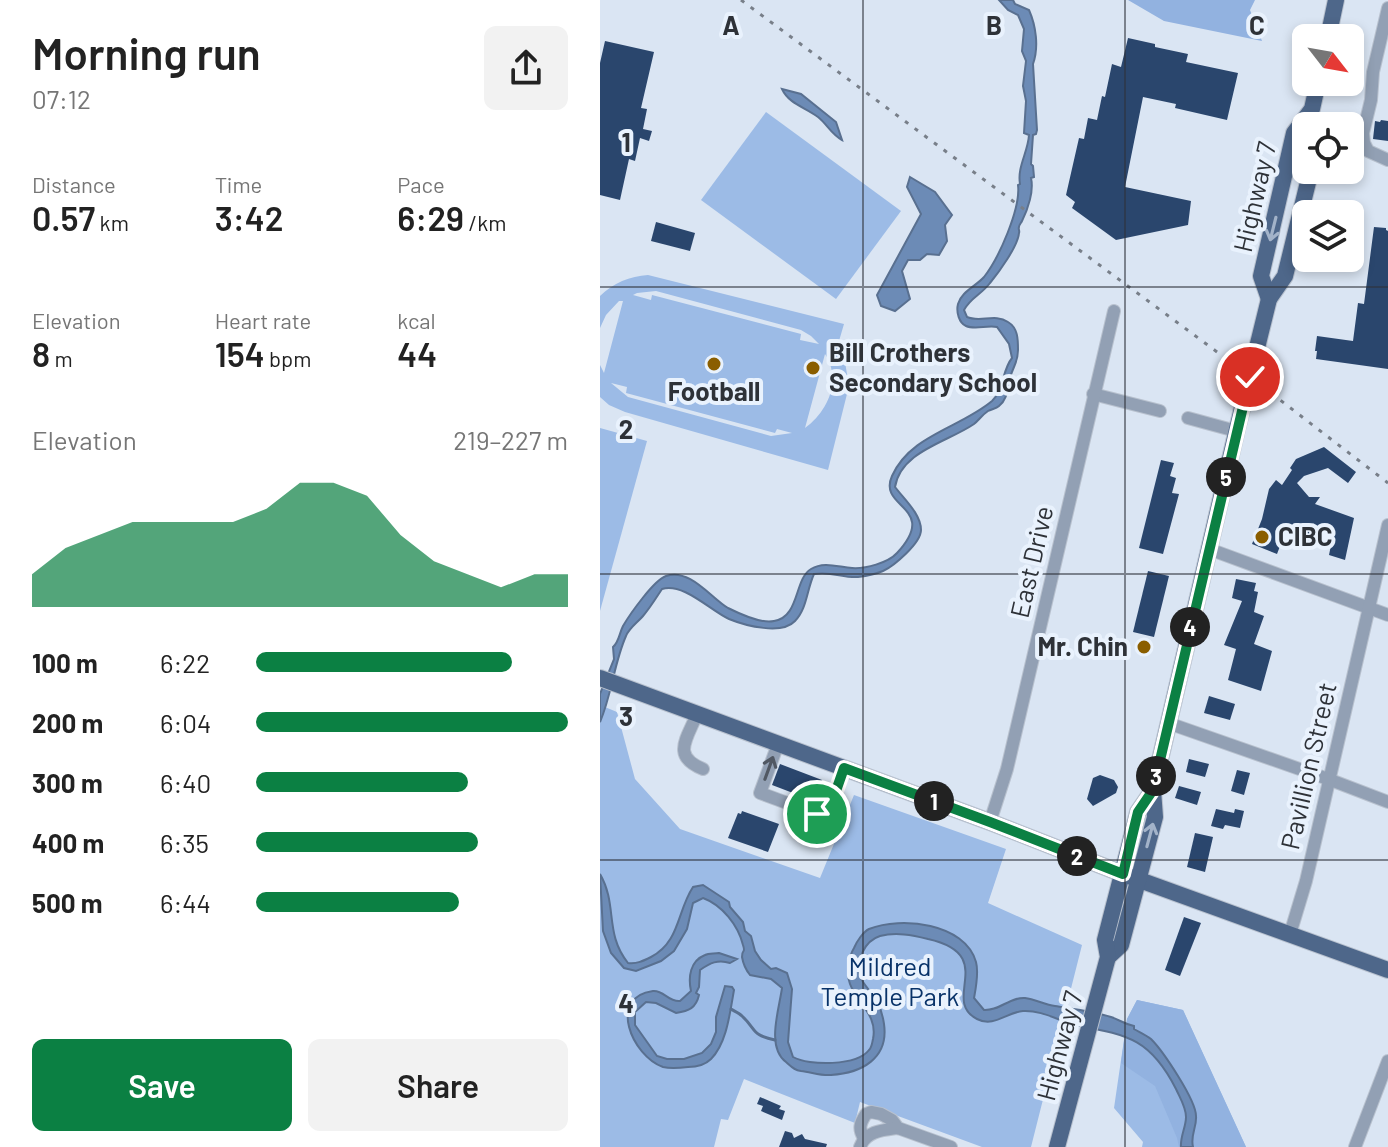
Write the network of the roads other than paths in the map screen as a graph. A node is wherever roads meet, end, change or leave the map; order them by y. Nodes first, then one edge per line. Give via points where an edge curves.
1 (1336, 0) edge
2 (1388, 8) edge
3 (1331, 24) edge
4 (1384, 45) edge
5 (1315, 96) edge
6 (1312, 109) junction
7 (1313, 112) edge
8 (1388, 160) edge
9 (1308, 184) edge
10 (1269, 299) junction
11 (1114, 311) dead end
12 (1093, 394) junction
13 (1160, 411) dead end
14 (1188, 418) dead end
15 (1236, 431) junction
16 (1388, 525) edge
17 (1209, 549) junction
18 (1369, 607) junction
19 (1388, 615) edge
20 (600, 678) edge
21 (697, 714) junction
22 (1168, 723) junction
23 (778, 744) junction
24 (844, 768) junction
25 (703, 769) dead end
26 (1328, 779) junction
27 (1388, 802) edge
28 (990, 822) junction
29 (1130, 876) junction
30 (1290, 934) junction
31 (1388, 970) edge
32 (1388, 1061) edge
33 (898, 1128) junction
34 (862, 1143) edge
35 (951, 1147) edge
36 (1057, 1147) edge
37 (1355, 1147) edge

1 - 3 main road
2 - 4 street
4 - 8 street via 1373,72 1363,133 1368,151
5 - 6 main road, Highway 7
6 - 7 main road, Highway 7
6 -> 10 main road, Highway 7 via 1294,133 1261,276
9 - 10 main road, Highway 7 via 1285,276
10 - 15 main road, Highway 7
11 - 12 street, East Drive
12 - 13 street
12 - 28 street, East Drive via 1010,756
14 - 15 street
15 - 17 main road, Highway 7
16 - 18 street, Pavillion Street
17 - 18 street
17 - 22 main road, Highway 7
18 - 19 street
18 - 26 street, Pavillion Street
20 - 21 main road
21 - 23 main road
21 - 25 street via 684,754
22 - 26 street
22 - 29 main road, Highway 7 via 1153,790 1155,817
23 - 24 main road
24 -> 23 street via 830,808 817,814 760,793
24 - 28 main road
26 - 27 street
26 - 30 street, Pavillion Street
28 - 29 main road
29 - 30 main road
29 - 36 main road, Highway 7 via 1121,945 1108,957
30 - 31 main road
32 - 37 street
33 - 34 street via 877,1131
33 - 34 street via 881,1114 866,1114 860,1125
33 - 35 street

